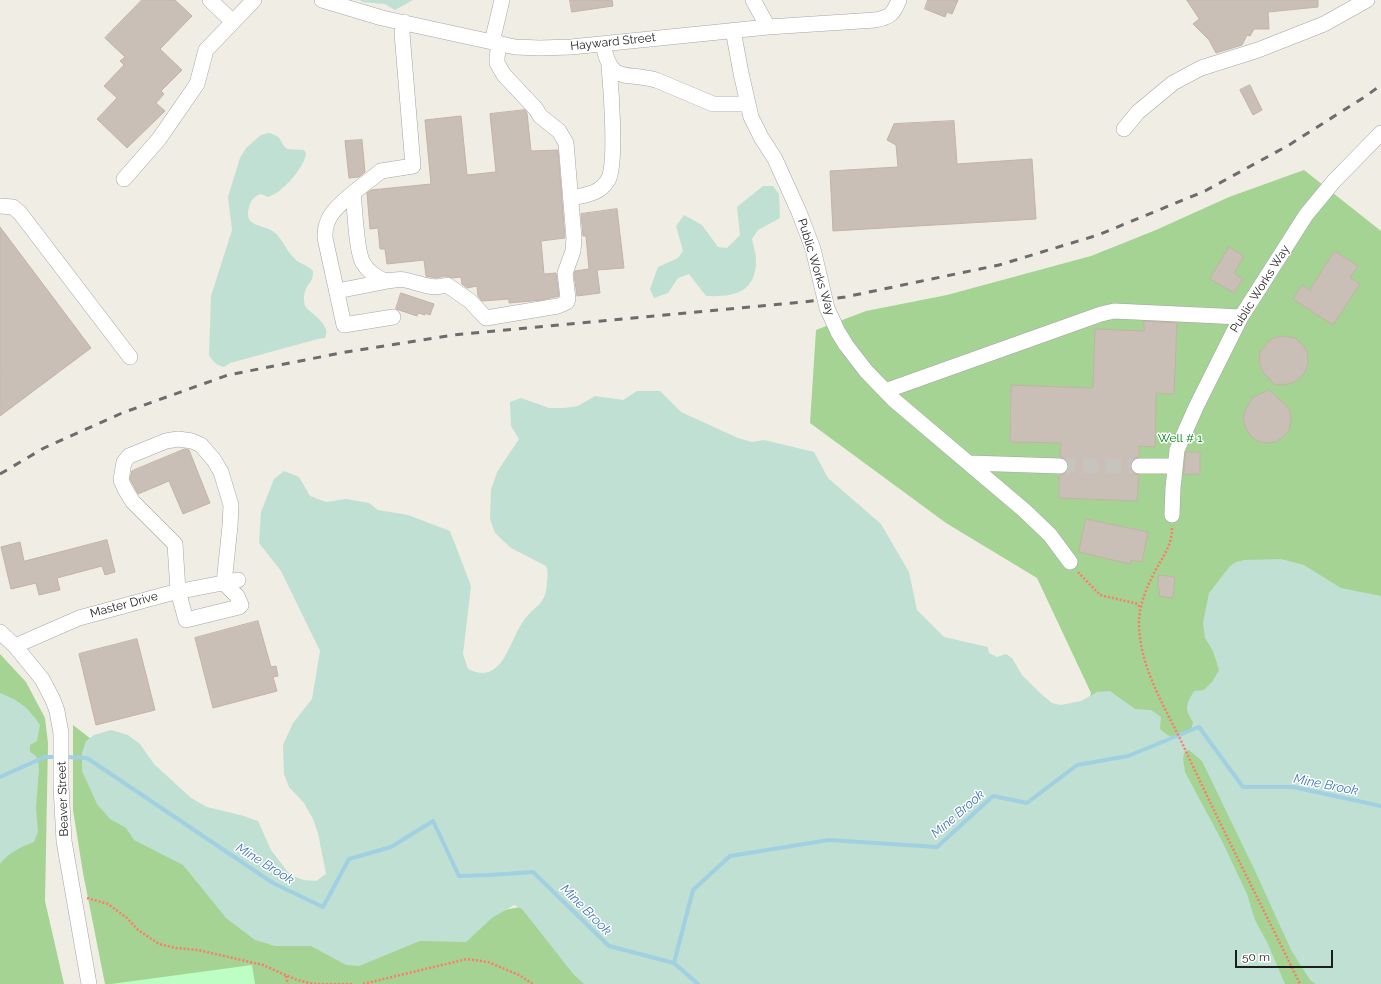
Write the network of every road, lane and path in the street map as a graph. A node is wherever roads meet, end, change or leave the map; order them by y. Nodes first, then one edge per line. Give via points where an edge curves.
1 (210, 0) edge
2 (254, 0) edge
3 (322, 0) edge
4 (502, 0) edge
5 (753, 0) edge
6 (899, 0) edge
7 (1367, 0) edge
8 (233, 22) junction
9 (404, 22) junction
10 (768, 27) junction
11 (734, 30) junction
12 (495, 43) junction
13 (602, 44) junction
14 (610, 66) junction
15 (747, 104) junction
16 (1124, 129) dead end
17 (1381, 133) edge
18 (124, 179) dead end
19 (353, 193) junction
20 (571, 198) junction
21 (0, 206) edge
22 (388, 281) junction
23 (337, 291) junction
24 (393, 317) dead end
25 (1241, 317) junction
26 (130, 357) dead end
27 (885, 391) junction
28 (970, 463) junction
29 (1060, 466) tunnel mouth
30 (1139, 466) tunnel mouth
31 (1174, 466) junction
32 (1172, 515) joint
33 (1070, 562) joint
34 (231, 582) junction
35 (178, 591) junction
36 (1140, 608) junction
37 (0, 632) edge
38 (15, 646) junction
39 (73, 894) junction
40 (286, 975) junction
41 (89, 984) edge
42 (288, 984) edge
43 (353, 984) edge
44 (363, 984) edge
45 (534, 984) edge
46 (1300, 984) edge

1 - 8 street
2 - 8 street
3 - 9 street, Hayward Street
4 - 12 street
5 - 10 street
6 - 10 street, Hayward Street via 893,13 885,18 834,24
7 - 16 street via 1324,24 1258,50 1201,68 1173,83 1138,112
8 - 18 street via 206,50 197,84 159,139
9 - 12 street, Hayward Street
9 - 19 street via 402,33 413,166 381,171
10 - 11 street, Hayward Street
11 - 13 street, Hayward Street
11 - 15 street, Public Works Way
12 - 13 street, Hayward Street via 521,48
12 - 20 street via 497,63 504,75 540,116 564,137
13 - 14 street
14 - 15 street via 619,74 656,80 713,104
14 - 20 street via 612,138 609,179 600,189 590,194
15 - 27 street, Public Works Way via 756,129 775,159 799,212 813,249 830,316 838,332 866,371
17 - 25 street, Public Works Way via 1334,181 1306,216
19 - 22 street via 362,262 374,275
19 - 23 street via 340,203 326,223 325,238
20 - 22 street via 574,238 573,251 565,274 568,299 564,304 486,318 470,301 447,284 430,287 405,280
21 - 26 street via 13,207 20,213
22 - 23 street
23 - 24 street via 344,325
25 - 27 street via 1114,311
25 - 31 street, Public Works Way via 1179,443
27 - 28 street, Public Works Way
28 - 29 street
28 - 33 street, Public Works Way via 1041,526
30 - 31 street
31 - 32 street, Public Works Way
32 - 36 path via 1171,540
33 - 36 path via 1098,594 1105,598 1138,604
34 - 35 street, Master Drive
34 - 35 street via 241,605 239,607 186,620
34 - 35 street via 231,505 221,472 201,445 178,439 166,441 130,456 124,462 121,480 133,502 175,544
35 - 38 street, Master Drive via 79,618
36 - 46 path via 1139,632 1146,667 1213,810
37 - 38 street, Beaver Street
38 - 39 street, Beaver Street via 42,679 53,700 60,724 63,830
39 - 40 path via 108,904 158,944 264,965
39 - 41 street, Beaver Street
40 - 42 path
40 - 43 path via 314,984
44 - 45 path via 467,959 488,962

